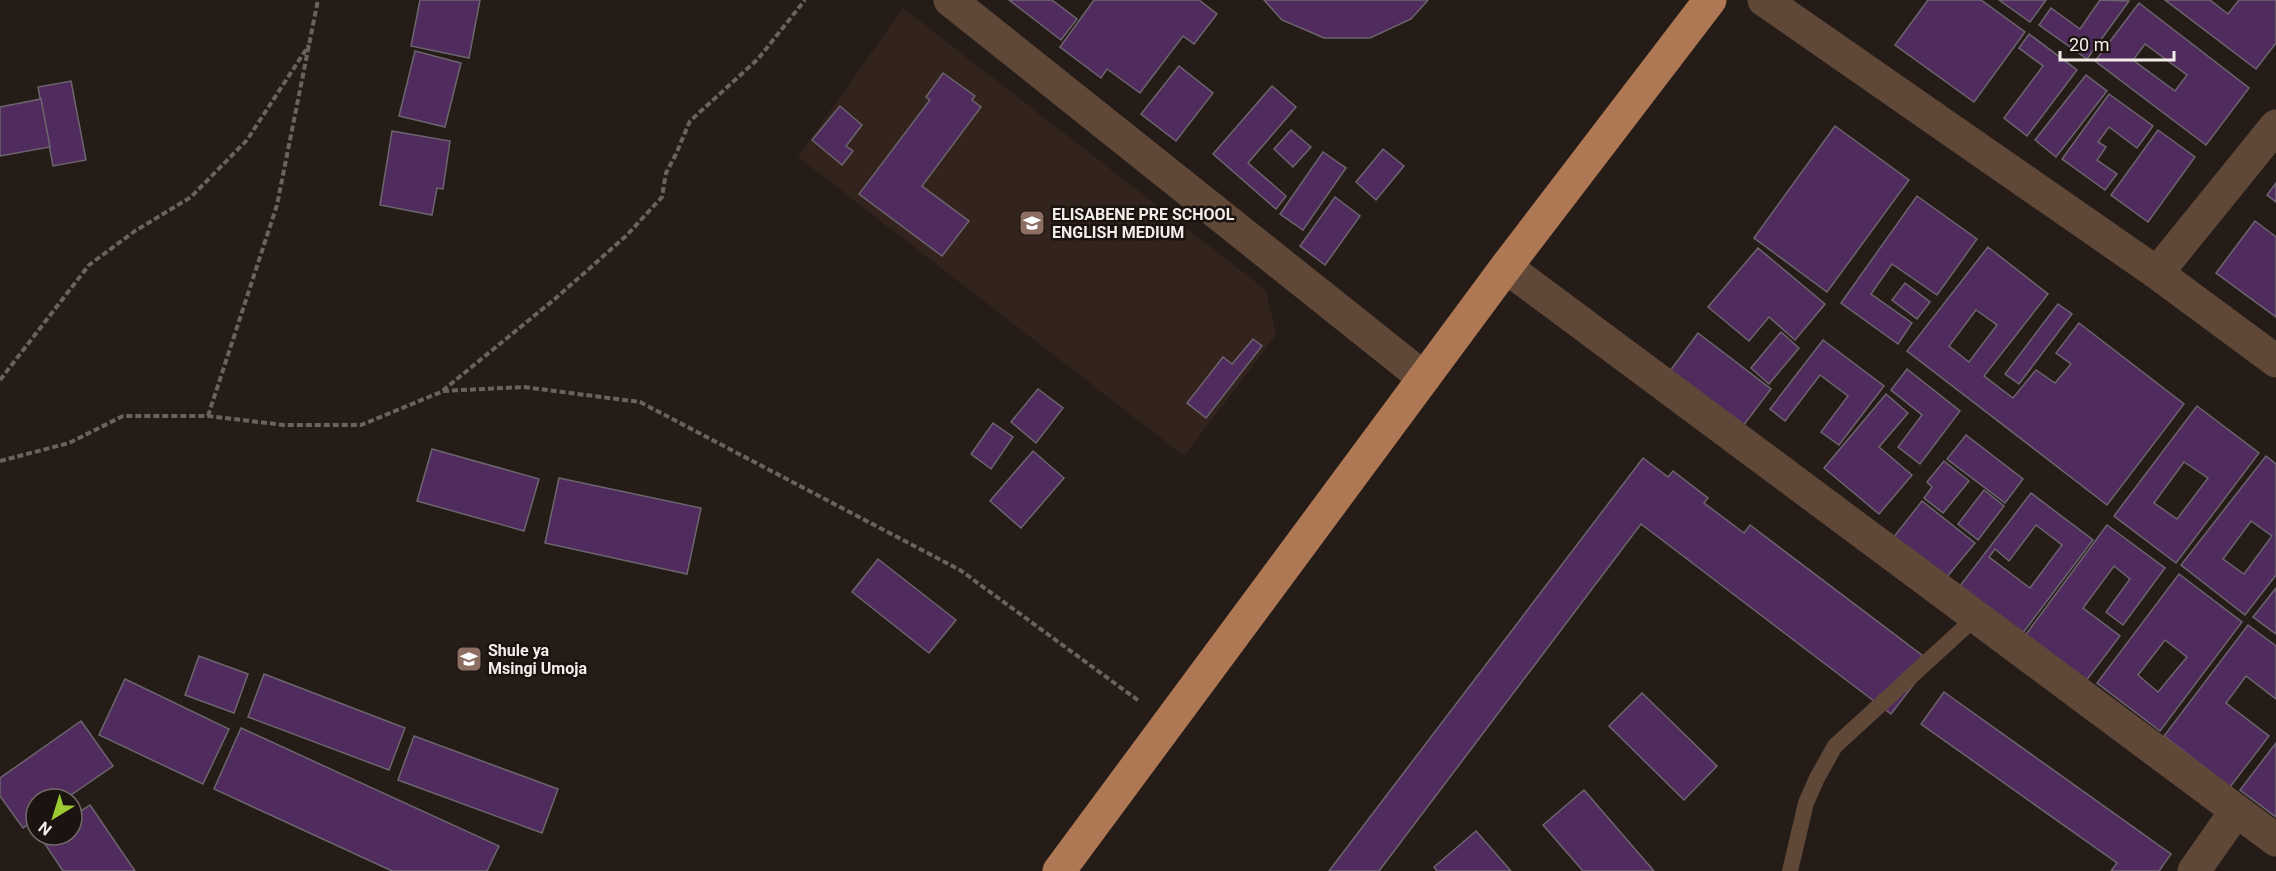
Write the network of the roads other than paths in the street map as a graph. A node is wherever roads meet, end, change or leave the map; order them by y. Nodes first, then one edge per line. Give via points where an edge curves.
1 (950, 0) edge
2 (1710, 0) edge
3 (1764, 0) edge
4 (2276, 126) edge
5 (1506, 267) junction
6 (2157, 273) junction
7 (2276, 361) edge
8 (1424, 378) junction
9 (1976, 617) junction
10 (2236, 811) junction
11 (2276, 840) edge
12 (1059, 871) edge
13 (1791, 871) edge
14 (2194, 871) edge

1 - 8 street
2 - 5 highway
3 - 6 street
4 - 6 street
5 - 8 highway
5 - 9 street
6 - 7 street
8 - 12 highway
9 - 10 street
9 - 13 lane via 1835,746 1806,803
10 - 11 street
10 - 14 street

